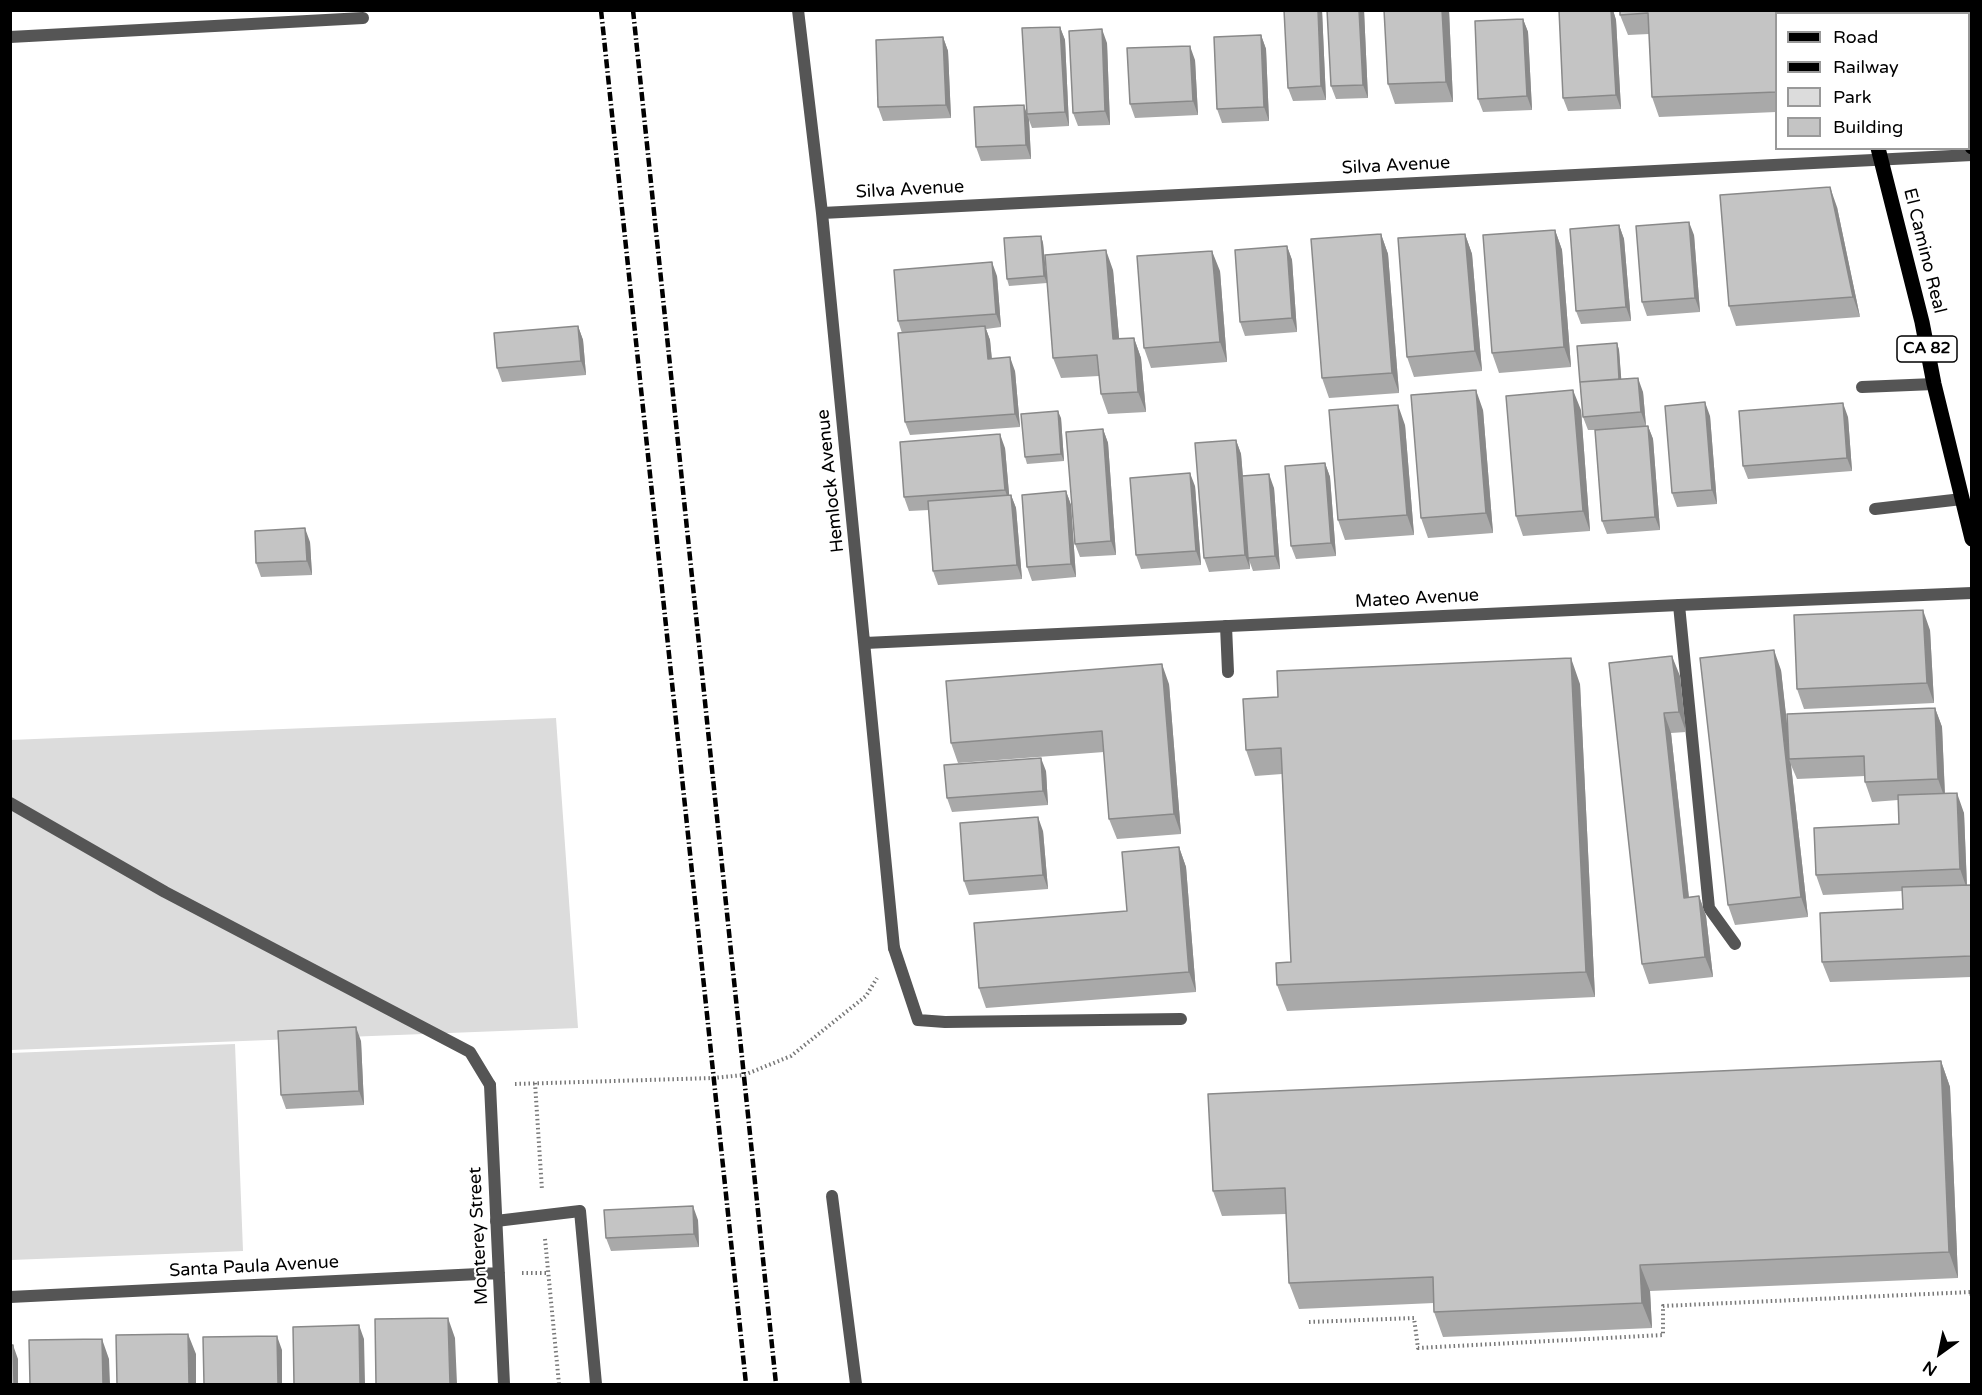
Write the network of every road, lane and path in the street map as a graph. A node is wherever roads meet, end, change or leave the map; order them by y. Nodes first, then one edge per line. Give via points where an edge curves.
1 (798, 10) edge
2 (363, 18) dead end
3 (10, 37) edge
4 (1879, 154) edge
5 (1971, 155) edge
6 (822, 213) junction
7 (1934, 384) junction
8 (1862, 387) dead end
9 (1962, 500) junction
10 (1875, 509) dead end
11 (1971, 539) edge
12 (1971, 593) edge
13 (1679, 605) junction
14 (1226, 626) junction
15 (865, 643) junction
16 (1228, 672) dead end
17 (10, 803) edge
18 (1735, 944) dead end
19 (894, 948) junction
20 (1181, 1019) dead end
21 (535, 1083) junction
22 (490, 1085) junction
23 (542, 1179) dead end
24 (832, 1196) dead end
25 (496, 1221) junction
26 (545, 1238) dead end
27 (499, 1273) junction
28 (10, 1297) edge
29 (1971, 1298) edge
30 (1309, 1322) dead end
31 (504, 1384) edge
32 (559, 1384) edge
33 (596, 1384) edge
34 (856, 1384) edge

1 - 6 street, Hemlock Avenue
2 - 3 street
4 - 5 street, Silva Avenue
4 - 6 street, Silva Avenue
4 - 7 main road, El Camino Real / CA 82
6 - 15 street, Hemlock Avenue
7 - 8 street
7 - 9 main road, El Camino Real / CA 82
9 - 10 street
9 - 11 main road, El Camino Real / CA 82
12 - 13 street, Mateo Avenue
13 - 14 street, Mateo Avenue
13 - 18 street via 1709,908
14 - 15 street, Mateo Avenue
14 - 16 street
15 - 19 street, Hemlock Avenue
17 - 22 street via 165,892 470,1052
19 - 20 street, Hemlock Avenue via 918,1020
19 - 21 path via 866,996 792,1056 744,1075
21 - 22 path
21 - 23 path
22 - 25 street, Monterey Street
24 - 34 street
25 - 27 street, Monterey Street
25 - 33 street via 580,1211
26 - 32 path
27 - 28 street, Santa Paula Avenue
27 - 31 street, Monterey Street
29 - 30 path via 1971,1292 1663,1306 1663,1335 1418,1347 1414,1318

